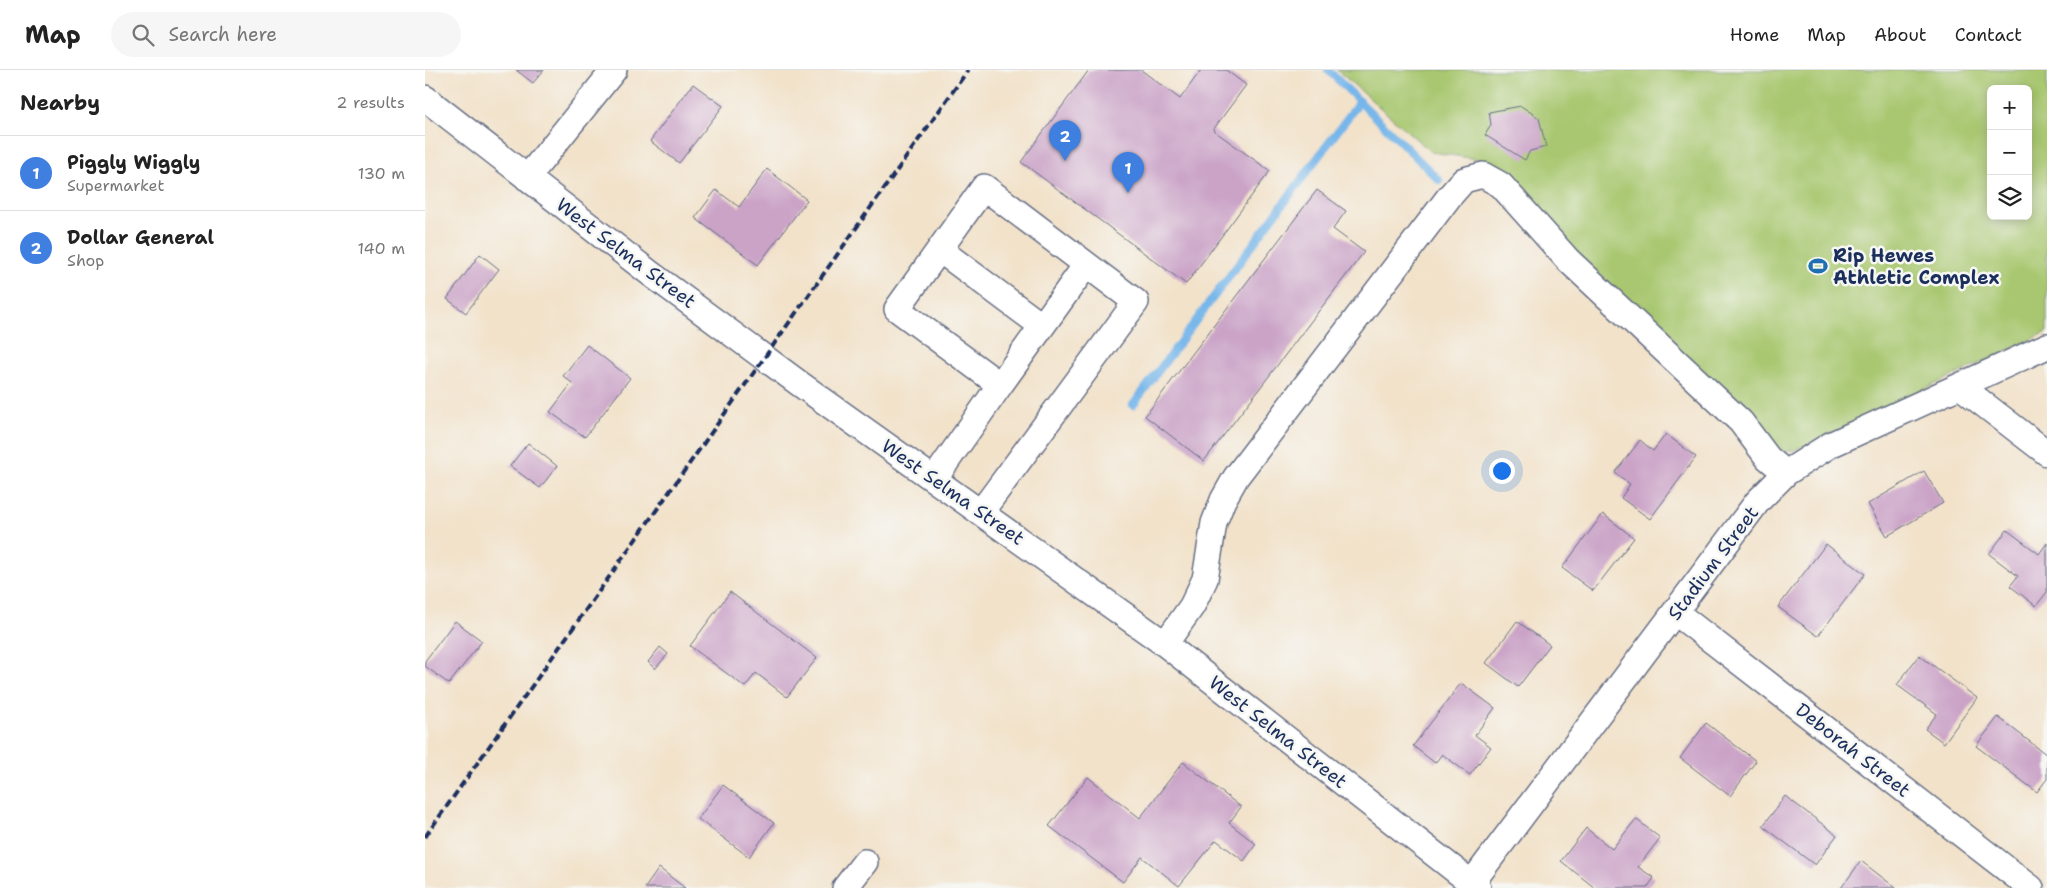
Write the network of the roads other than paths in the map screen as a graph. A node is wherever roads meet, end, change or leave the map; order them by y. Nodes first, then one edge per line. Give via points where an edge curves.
1 (614, 70) edge
2 (425, 98) edge
3 (527, 178) junction
4 (940, 250) junction
5 (1086, 265) junction
6 (1043, 326) junction
7 (2047, 346) edge
8 (999, 385) junction
9 (1961, 386) junction
10 (2047, 453) edge
11 (1786, 473) junction
12 (935, 478) junction
13 (981, 512) junction
14 (1675, 612) junction
15 (1165, 644) junction
16 (865, 862) dead end
17 (1473, 886) edge
18 (845, 888) edge
19 (2031, 888) edge

1 - 3 street
2 - 3 street, West Selma Street
3 - 12 street, West Selma Street via 800,384
4 - 5 street via 984,187
4 - 6 street
4 - 8 street via 897,309
5 - 6 street
5 - 13 street via 1136,302
6 - 8 street
7 - 9 street, Stadium Street
8 - 12 street
9 - 10 street
9 - 11 street, Stadium Street via 1830,445
11 - 14 street, Stadium Street via 1759,501
11 - 15 street via 1768,458 1741,422 1568,260 1501,185 1483,175 1464,180 1236,477 1214,523 1205,579 1192,606
12 - 13 street, West Selma Street
13 - 15 street, West Selma Street
14 - 17 street, Stadium Street
14 - 19 street, Deborah Street
15 - 17 street, West Selma Street
16 - 18 street

